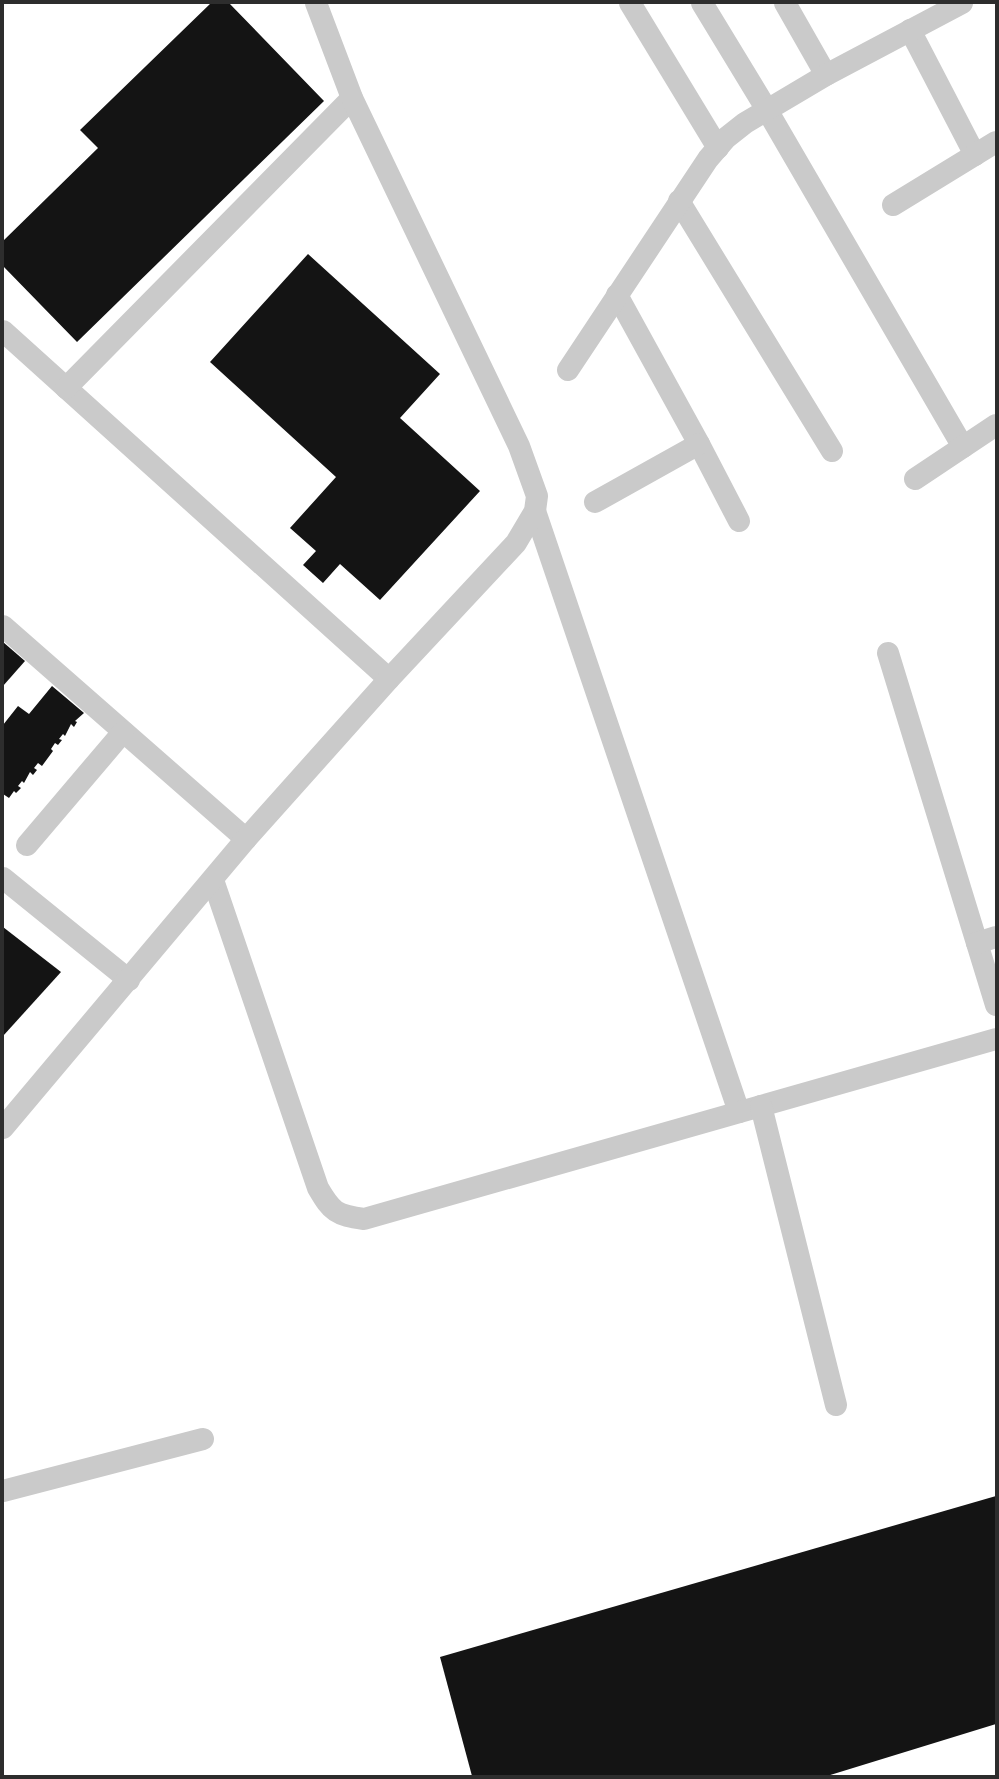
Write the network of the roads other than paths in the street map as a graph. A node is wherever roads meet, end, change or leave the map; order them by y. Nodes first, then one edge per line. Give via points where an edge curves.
1 (316, 3) edge
2 (630, 3) edge
3 (702, 3) edge
4 (785, 3) edge
5 (962, 3) edge
6 (910, 30) junction
7 (826, 75) junction
8 (352, 98) junction
9 (767, 110) junction
10 (996, 142) edge
11 (718, 148) junction
12 (975, 155) junction
13 (679, 201) junction
14 (893, 205) dead end
15 (617, 295) junction
16 (3, 331) edge
17 (568, 370) dead end
18 (66, 388) junction
19 (996, 425) edge
20 (699, 444) junction
21 (963, 447) junction
22 (832, 451) dead end
23 (915, 479) dead end
24 (595, 502) dead end
25 (535, 510) junction
26 (739, 521) dead end
27 (3, 626) edge
28 (888, 653) dead end
29 (389, 679) junction
30 (123, 732) junction
31 (246, 839) junction
32 (27, 845) dead end
33 (3, 878) edge
34 (213, 880) junction
35 (986, 940) edge
36 (129, 980) junction
37 (996, 1005) edge
38 (996, 1039) edge
39 (761, 1106) junction
40 (739, 1112) junction
41 (3, 1128) edge
42 (836, 1405) dead end
43 (204, 1439) dead end
44 (3, 1491) edge

1 - 8 street
2 - 11 street
3 - 9 street
4 - 7 street
5 - 6 street
6 - 7 street
6 - 12 street
7 - 9 street
8 - 18 street
8 - 25 street via 519,446 537,496
9 - 11 street via 745,123
9 - 21 street
10 - 12 street
11 - 13 street
12 - 14 street
13 - 15 street
13 - 22 street
15 - 17 street
15 - 20 street
16 - 18 street
18 - 29 street
19 - 21 street
20 - 24 street
20 - 26 street
21 - 23 street
25 - 29 street via 516,543
25 - 40 street
27 - 30 street
28 - 35 street
29 - 31 street
30 - 31 street
30 - 32 street
31 - 34 street
33 - 36 street
34 - 36 street
34 - 40 street via 318,1188 328,1206 343,1216 364,1219
35 - 37 street
36 - 41 street
38 - 39 street
39 - 40 street
39 - 42 street
43 - 44 street

